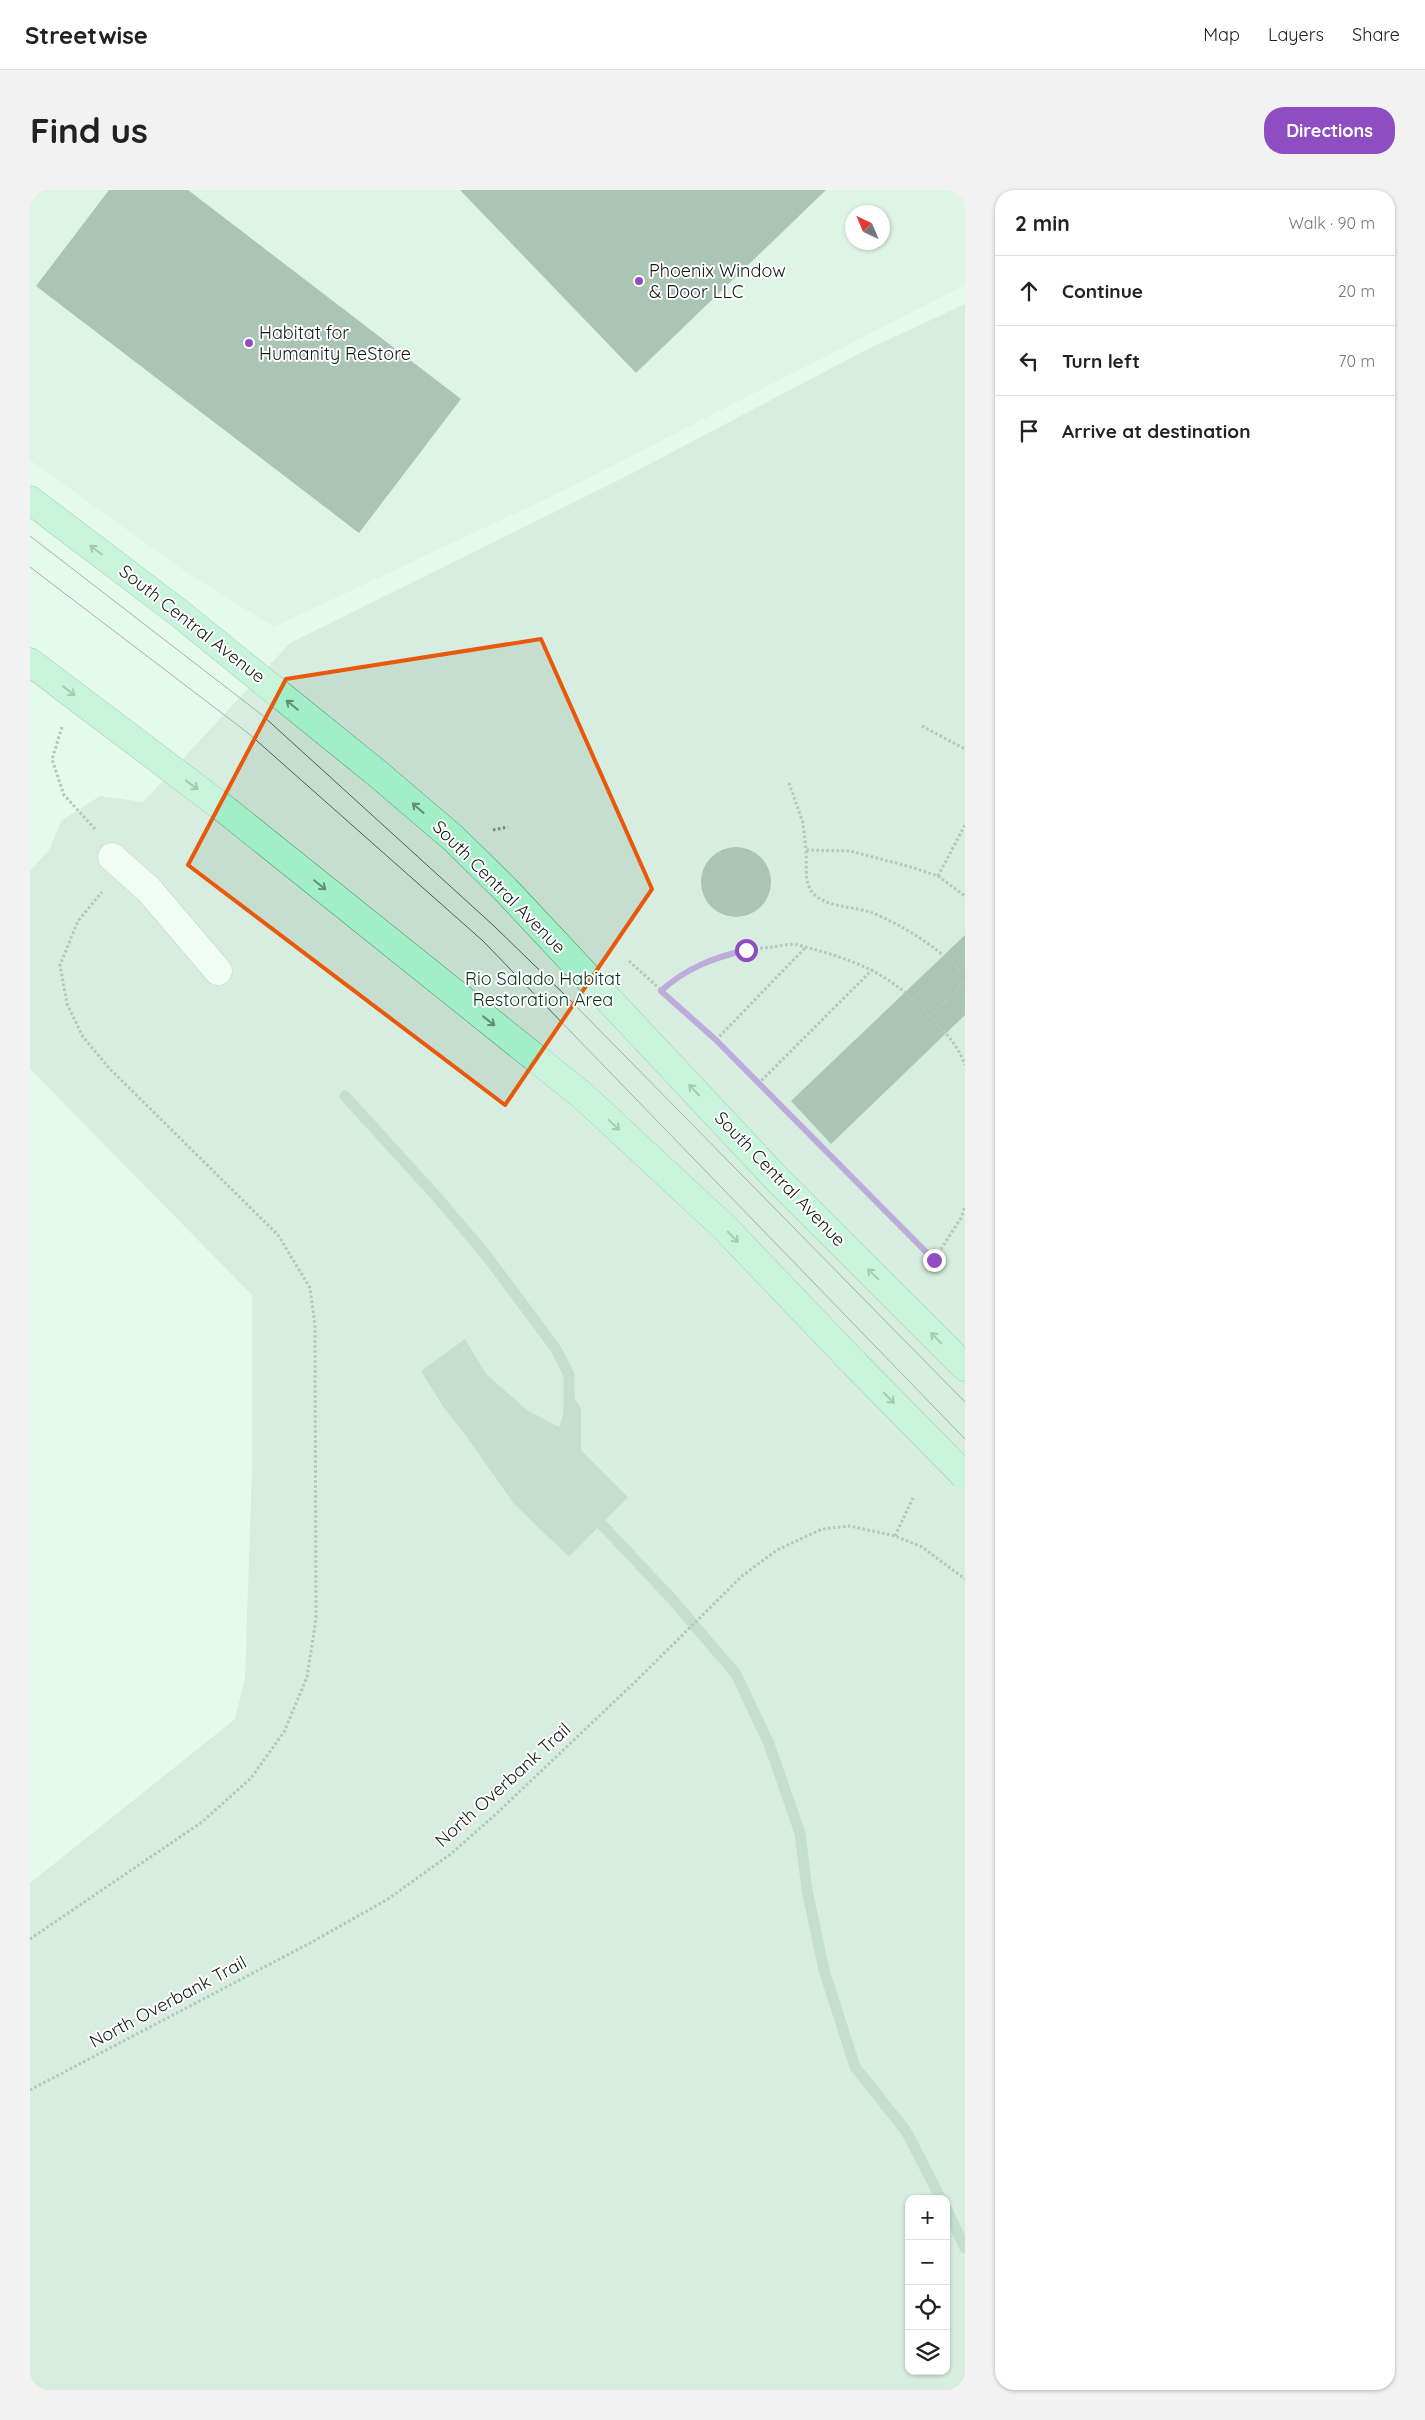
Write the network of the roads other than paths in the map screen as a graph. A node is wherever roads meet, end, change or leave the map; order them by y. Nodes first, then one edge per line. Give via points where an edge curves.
1 (30, 500) edge
2 (30, 662) edge
3 (112, 857) road end
4 (218, 971) dead end
5 (965, 1367) edge
6 (965, 1476) edge

5 -> 1 main road, South Central Avenue via 776,1177 453,838 179,613
2 -> 6 main road, bridge via 227,811 583,1096 725,1228
3 - 4 lane via 149,890

